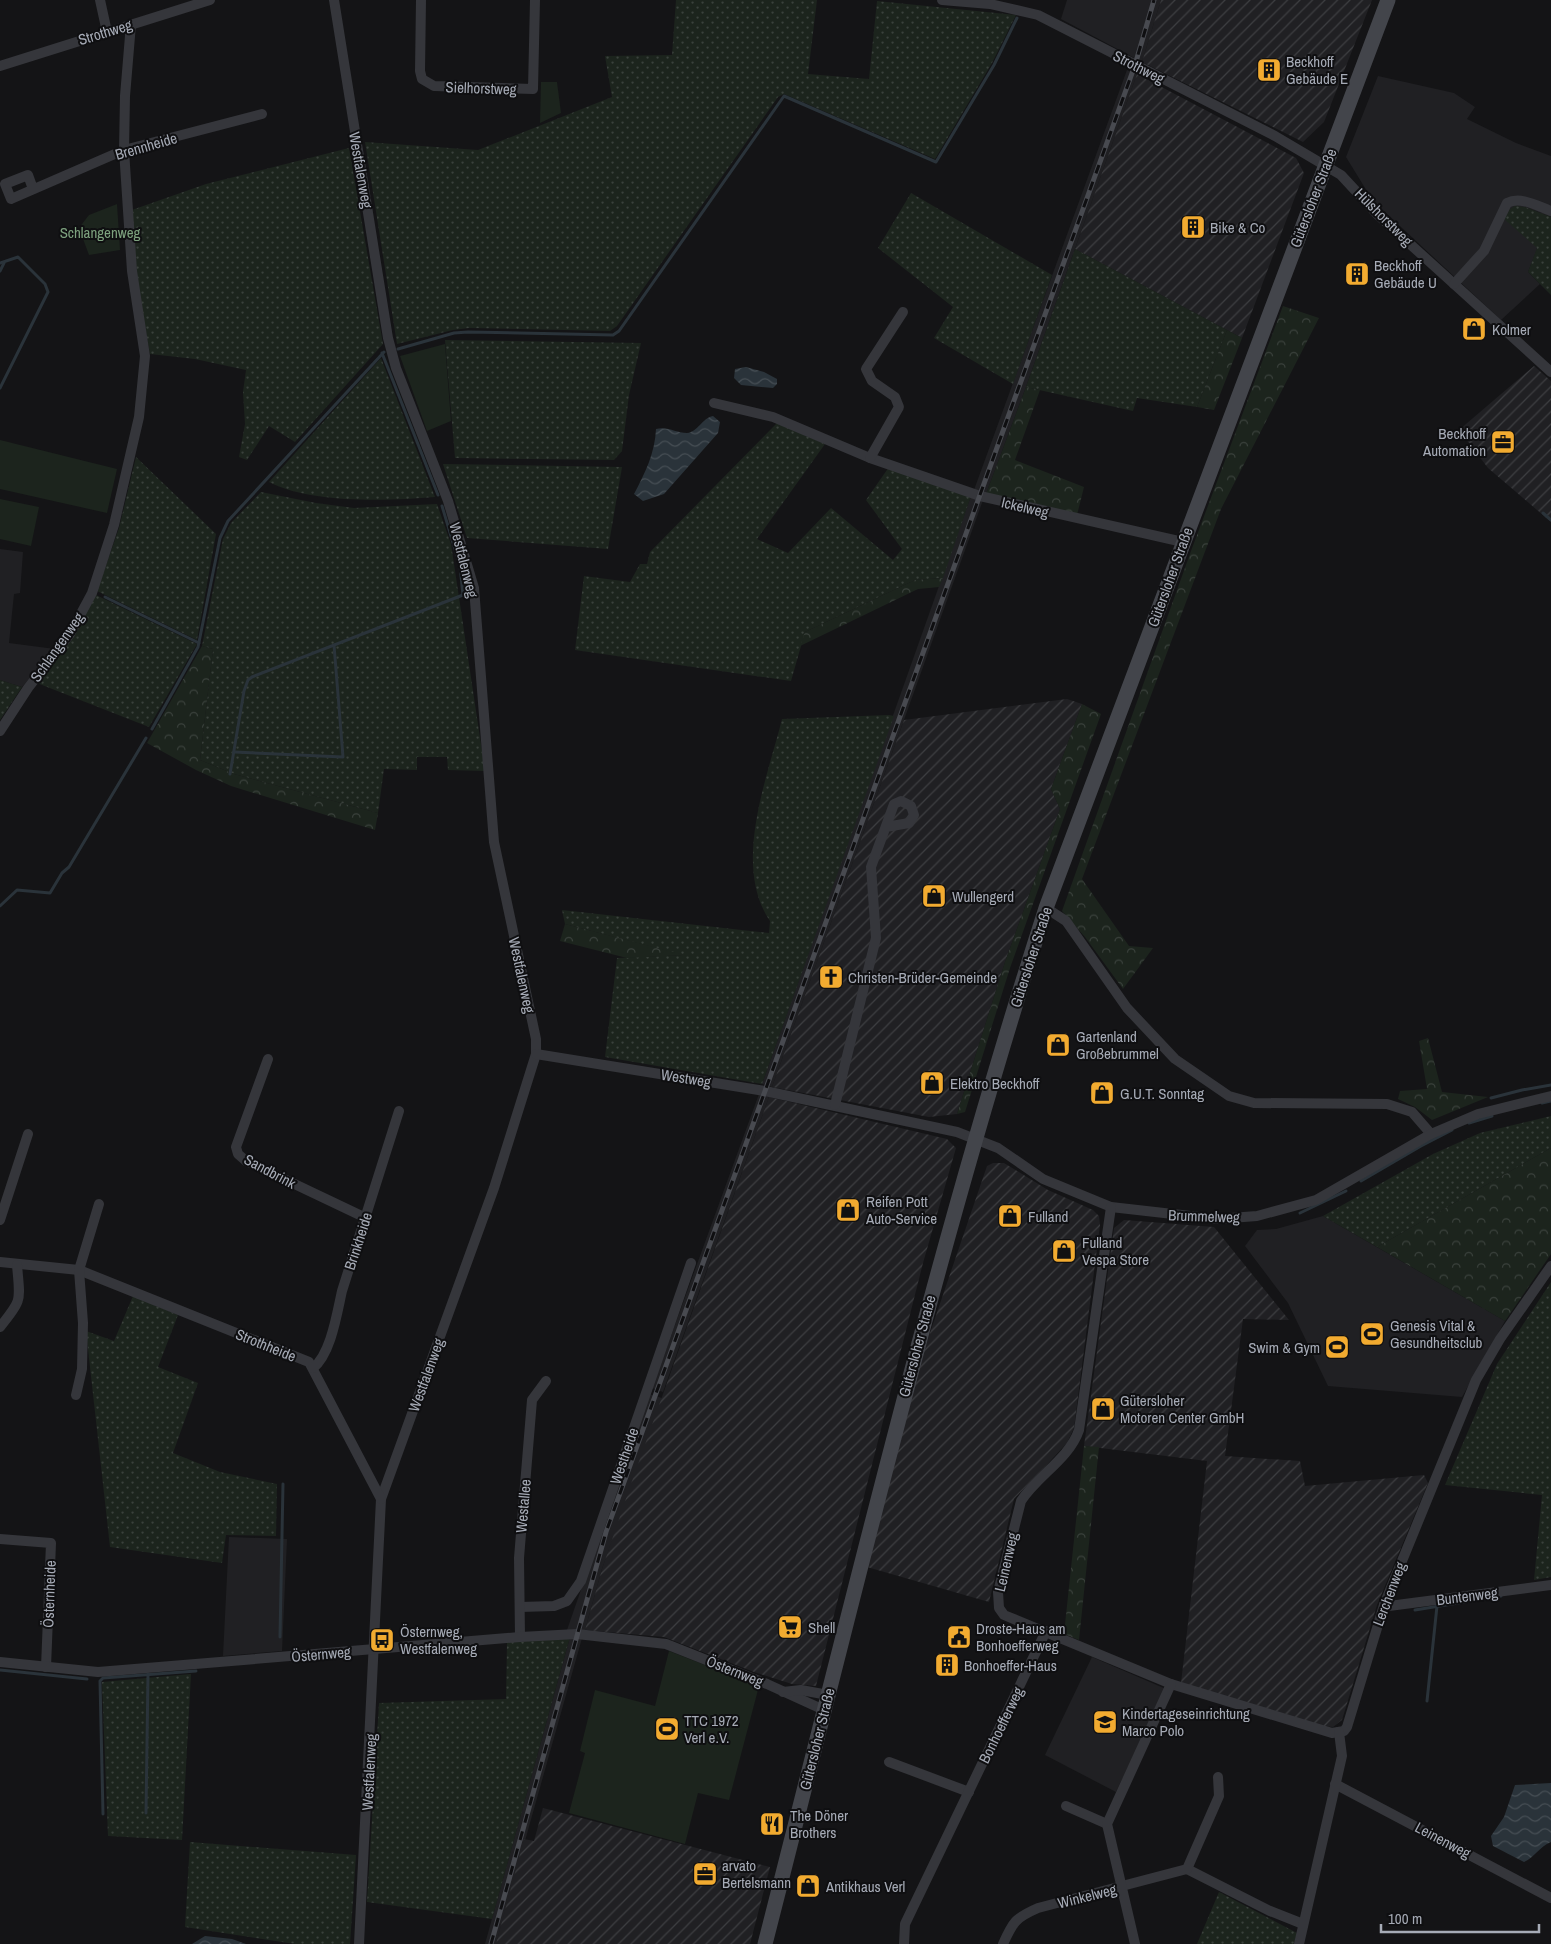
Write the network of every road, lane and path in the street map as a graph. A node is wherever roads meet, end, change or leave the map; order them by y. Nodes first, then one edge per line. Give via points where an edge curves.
1 (100, 0) edge
2 (210, 0) edge
3 (334, 0) edge
4 (421, 0) edge
5 (535, 0) edge
6 (942, 0) edge
7 (1388, 0) edge
8 (131, 24) junction
9 (107, 32) junction
10 (0, 66) edge
11 (262, 114) dead end
12 (124, 150) junction
13 (1325, 166) junction
14 (34, 189) dead end
15 (1551, 211) edge
16 (1454, 284) junction
17 (903, 312) dead end
18 (1551, 372) edge
19 (714, 403) dead end
20 (870, 458) junction
21 (1183, 542) junction
22 (0, 731) edge
23 (886, 827) dead end
24 (1046, 908) junction
25 (536, 1054) junction
26 (268, 1059) dead end
27 (1551, 1096) edge
28 (835, 1105) junction
29 (399, 1112) dead end
30 (28, 1134) dead end
31 (1431, 1134) junction
32 (974, 1139) junction
33 (99, 1204) dead end
34 (1110, 1207) junction
35 (366, 1218) junction
36 (0, 1220) edge
37 (0, 1262) edge
38 (691, 1263) dead end
39 (17, 1265) junction
40 (1551, 1266) edge
41 (79, 1270) junction
42 (0, 1327) edge
43 (314, 1368) junction
44 (546, 1381) dead end
45 (76, 1395) dead end
46 (381, 1499) junction
47 (0, 1539) edge
48 (1551, 1585) edge
49 (1384, 1605) junction
50 (520, 1607) junction
51 (1046, 1631) junction
52 (520, 1637) junction
53 (375, 1649) junction
54 (0, 1662) edge
55 (46, 1666) junction
56 (1171, 1684) junction
57 (783, 1692) junction
58 (828, 1695) junction
59 (824, 1710) junction
60 (1339, 1732) junction
61 (889, 1762) dead end
62 (1218, 1777) dead end
63 (1335, 1784) junction
64 (969, 1792) junction
65 (1066, 1806) dead end
66 (1107, 1824) junction
67 (1187, 1869) junction
68 (1122, 1888) junction
69 (1551, 1898) edge
70 (1303, 1924) junction
71 (359, 1944) edge
72 (765, 1944) edge
73 (904, 1944) edge
74 (1002, 1944) edge
75 (1135, 1944) edge
76 (1299, 1944) edge

1 - 9 street
2 - 8 street, Strothweg
3 - 25 street, Westfalenweg via 388,338 396,368 448,501 474,588 494,842 536,1039
4 - 5 street, Sielhorstweg via 422,79 434,86 533,89
6 - 13 street, Strothweg via 990,4 1038,15 1275,136
7 - 13 main road, Gütersloher Straße
8 - 9 street, Strothweg
8 - 12 street, Schlangenweg
9 - 10 street, Strothweg
11 - 12 street, Brennheide
12 - 14 street, Brennheide
12 - 22 street, Schlangenweg via 132,271 145,356 140,417 103,562 85,607 70,634
13 - 16 street, Hülshorstweg via 1341,175
13 - 21 main road, Gütersloher Straße
15 - 16 street via 1532,203 1513,200 1507,203 1484,251
16 - 18 street, Hülshorstweg
17 - 20 street via 866,369 872,380 895,397 898,407
19 - 20 street, Ickelweg via 773,417
20 - 21 street, Ickelweg via 980,496
21 - 24 main road, Gütersloher Straße
23 - 28 street via 871,866 876,938
24 - 31 street via 1066,921 1127,1008 1175,1059 1229,1096 1254,1103 1387,1104 1412,1112
24 - 32 main road, Gütersloher Straße
25 - 28 street, Westweg
25 - 46 street, Westfalenweg via 494,1188
26 - 35 street, Sandbrink via 236,1146 238,1154 246,1161
27 - 31 street, Brummelweg via 1478,1114
28 - 32 street, Westweg via 958,1132
29 - 35 street, Brinkheide
30 - 36 street
31 - 34 street, Brummelweg via 1316,1200 1257,1216 1217,1219
32 - 34 street, Brummelweg via 998,1148 1043,1179
32 - 58 main road, Gütersloher Straße
33 - 41 street
34 - 51 street, Leinenweg via 1079,1430 1074,1445 1027,1491 1021,1501 998,1592 999,1608 1004,1615
35 - 43 street, Brinkheide via 321,1362
37 - 39 street, Strothheide
38 - 50 street, Westheide via 581,1581 567,1601 560,1604
39 - 41 street, Strothheide
39 - 42 street via 18,1306
40 - 49 street, Lerchenweg via 1476,1380
41 - 43 street, Strothheide via 309,1362
41 - 45 street via 82,1369
43 - 46 street, Strothheide
44 - 50 street, Westallee via 532,1400 519,1558
46 - 53 street, Westfalenweg
47 - 55 street, Östernheide via 51,1544
48 - 49 street, Buntenweg
49 - 60 street, Lerchenweg via 1347,1727
50 - 52 street, Westallee
51 - 56 street, Leinenweg
51 - 64 street, Bonhoefferweg
52 - 53 street, Östernweg
52 - 57 street, Östernweg via 577,1634 666,1644
53 - 55 street, Östernweg via 98,1672
53 - 71 street, Westfalenweg
54 - 55 street, Östernweg
56 - 60 street, Leinenweg via 1332,1733
56 - 66 street
57 - 58 street, Östernweg via 807,1691
57 - 59 street, Östernweg
58 - 59 main road, Gütersloher Straße
59 - 72 main road, Gütersloher Straße
60 - 63 street via 1342,1756
61 - 64 street
62 - 67 street via 1219,1796
63 - 69 street, Leinenweg
63 - 70 street
64 - 73 street, Bonhoefferweg via 905,1924
65 - 66 street
66 - 68 street
67 - 68 street, Winkelweg
67 - 70 street
68 - 74 street, Winkelweg via 1038,1908 1019,1916
68 - 75 street
70 - 76 street

